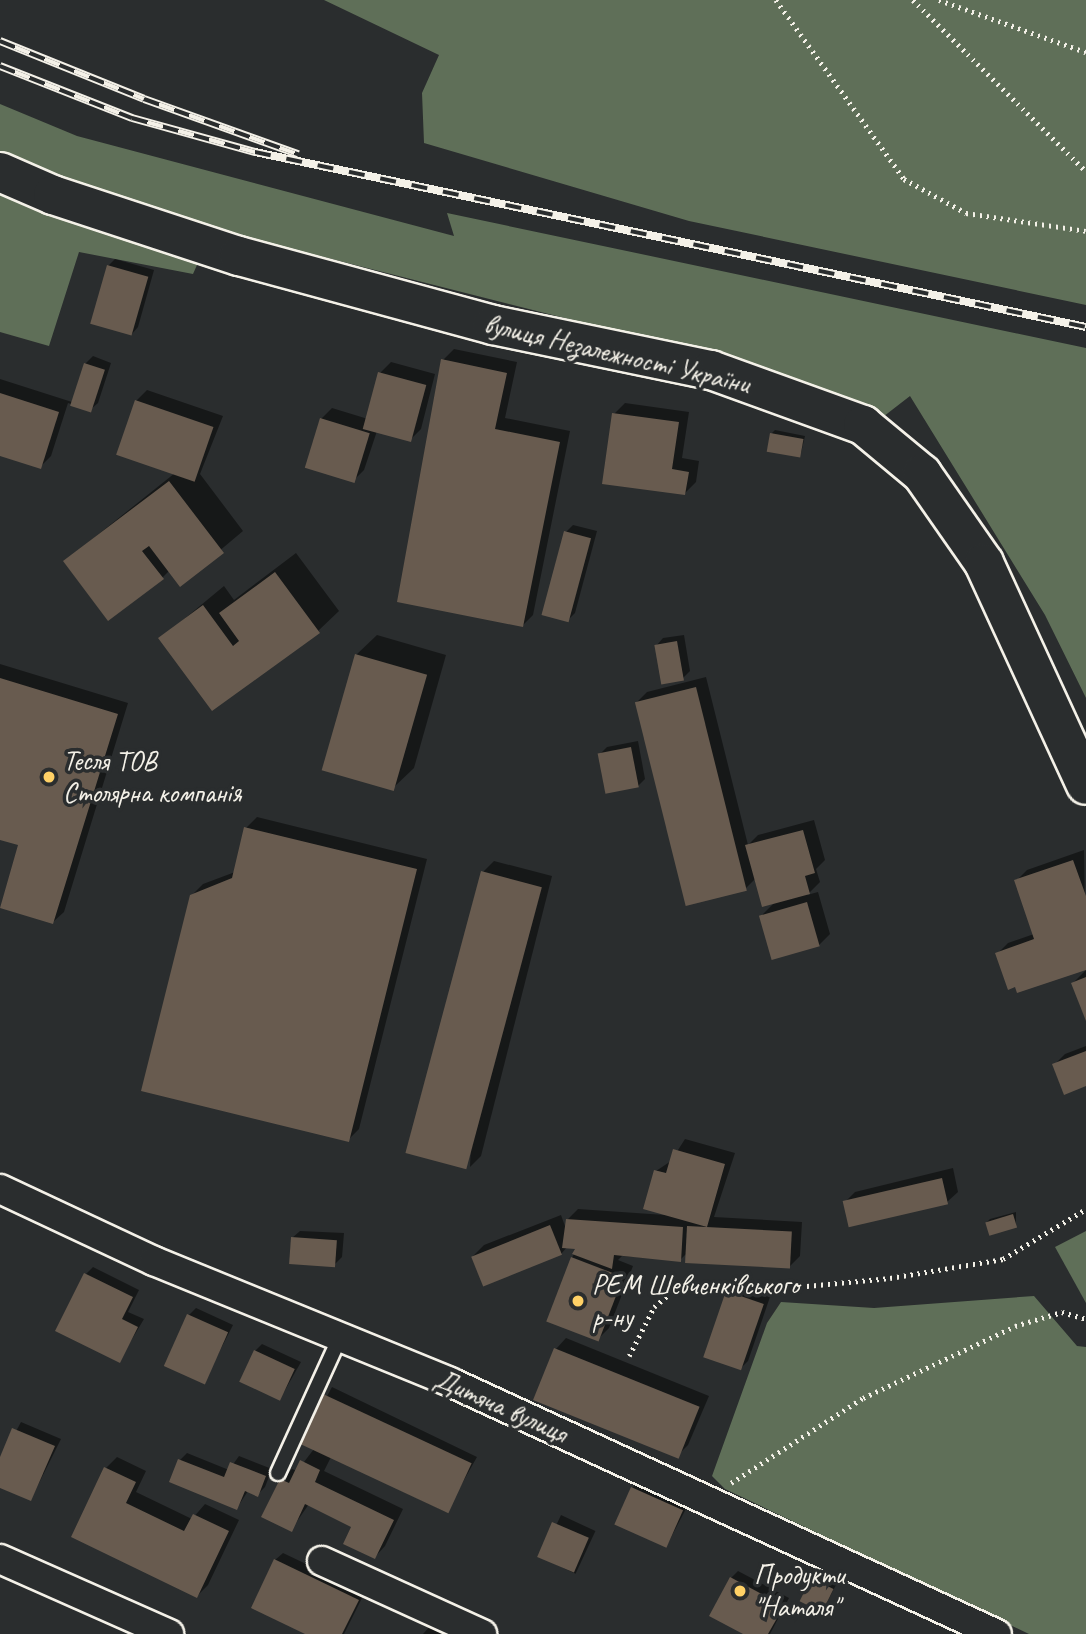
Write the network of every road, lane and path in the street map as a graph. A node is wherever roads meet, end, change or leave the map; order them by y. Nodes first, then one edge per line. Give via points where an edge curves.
1 (776, 0) edge
2 (913, 0) edge
3 (939, 0) edge
4 (1086, 52) edge
5 (1086, 171) edge
6 (0, 172) edge
7 (1086, 231) edge
8 (1086, 785) edge
9 (0, 1189) edge
10 (1086, 1209) edge
11 (1086, 1319) edge
12 (340, 1337) junction
13 (629, 1356) dead end
14 (278, 1473) dead end
15 (707, 1498) junction
16 (0, 1559) edge
17 (323, 1561) dead end
18 (169, 1634) edge
19 (482, 1634) edge
20 (997, 1634) edge

1 - 7 path via 904,179 966,213
2 - 5 path
3 - 4 path
6 - 8 main road, вулиця Незалежності України via 53,195 239,256 493,325 711,370 863,425 922,474 984,563
9 - 12 street, Дитяча вулиця via 154,1261
10 - 13 path via 1003,1259 890,1278 765,1290 680,1285 654,1307
11 - 15 path via 1062,1312 1015,1326 863,1398
12 - 14 lane
12 - 15 street, Дитяча вулиця
15 - 20 street, Дитяча вулиця
16 - 18 street
17 - 19 street

